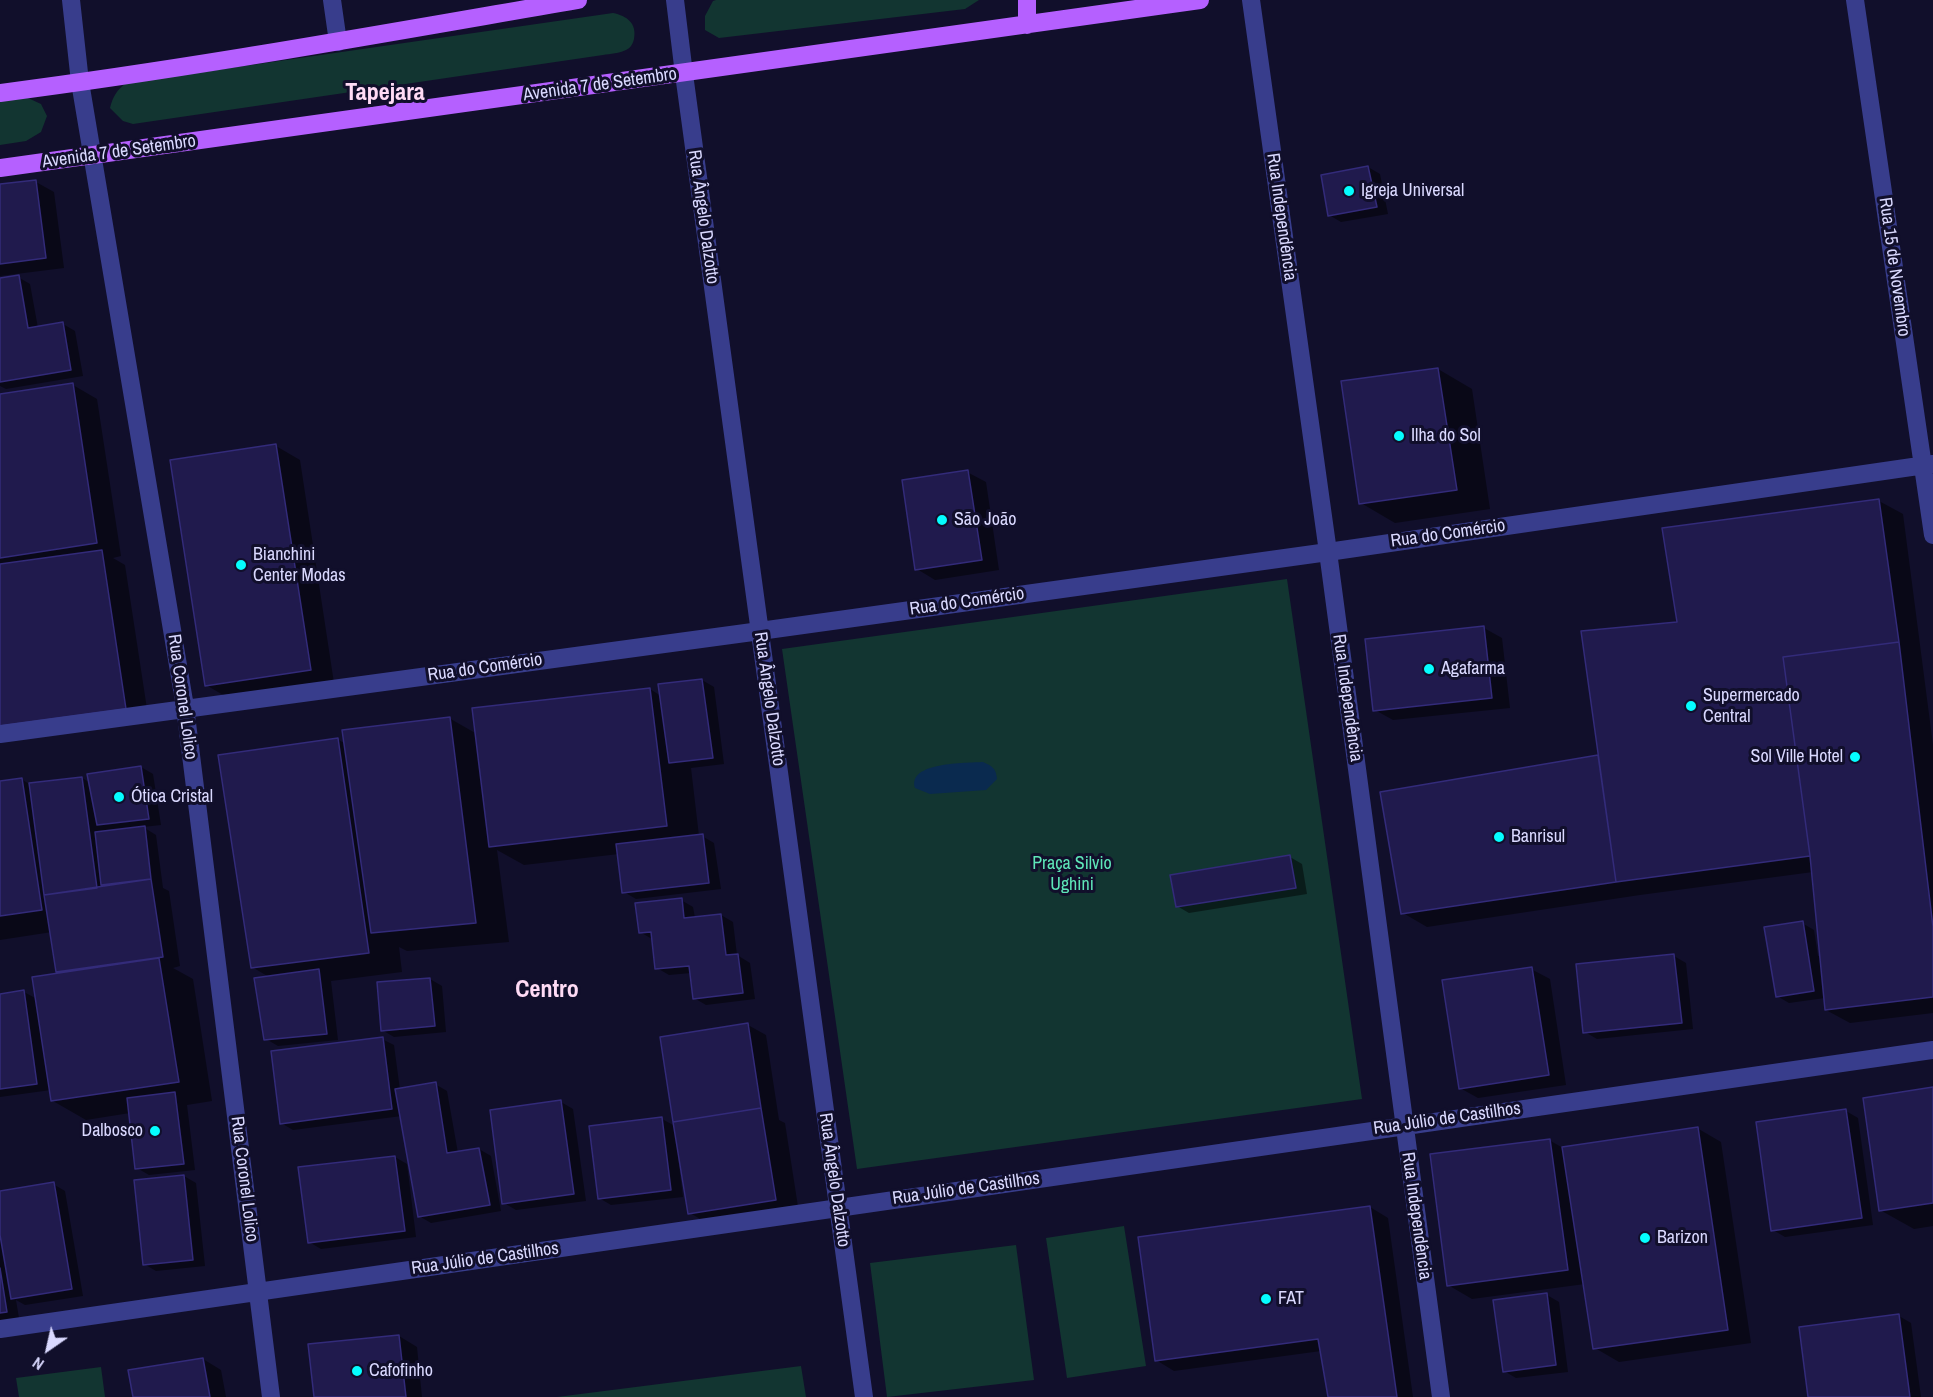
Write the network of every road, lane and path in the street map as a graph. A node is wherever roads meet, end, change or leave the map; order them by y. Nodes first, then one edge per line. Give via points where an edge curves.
1 (71, 0) edge
2 (332, 0) edge
3 (578, 0) edge
4 (675, 0) edge
5 (1027, 0) edge
6 (1200, 0) edge
7 (1251, 0) edge
8 (1855, 0) edge
9 (1027, 25) junction
10 (338, 42) junction
11 (684, 74) junction
12 (80, 82) junction
13 (0, 93) edge
14 (93, 156) junction
15 (0, 168) edge
16 (1928, 465) edge
17 (1933, 535) edge
18 (1328, 552) junction
19 (760, 631) junction
20 (185, 707) junction
21 (0, 734) edge
22 (1933, 1050) edge
23 (1404, 1125) junction
24 (838, 1207) junction
25 (258, 1292) junction
26 (0, 1329) edge
27 (271, 1397) edge
28 (864, 1397) edge
29 (1441, 1397) edge

1 - 12 street, Rua Coronel Lolico
2 - 10 street
3 - 10 main road
4 - 11 street, Rua Ângelo Dalzotto
5 - 9 main road
6 - 9 main road, Avenida 7 de Setembro
7 - 18 street, Rua Independência
8 - 16 street, Rua 15 de Novembro
9 - 11 main road, Avenida 7 de Setembro
10 - 12 main road
11 - 14 main road, Avenida 7 de Setembro
11 - 19 street, Rua Ângelo Dalzotto
12 - 13 main road
12 - 14 street, Rua Coronel Lolico
14 - 15 main road, Avenida 7 de Setembro
14 - 20 street, Rua Coronel Lolico
16 - 17 street, Rua 15 de Novembro
16 - 18 street, Rua do Comércio
18 - 19 street, Rua do Comércio
18 - 23 street, Rua Independência
19 - 20 street, Rua do Comércio
19 - 24 street, Rua Ângelo Dalzotto
20 - 21 street, Rua do Comércio
20 - 25 street, Rua Coronel Lolico
22 - 23 street, Rua Júlio de Castilhos
23 - 24 street, Rua Júlio de Castilhos
23 - 29 street, Rua Independência
24 - 25 street, Rua Júlio de Castilhos
24 - 28 street, Rua Ângelo Dalzotto
25 - 26 street, Rua Júlio de Castilhos
25 - 27 street, Rua Coronel Lolico

